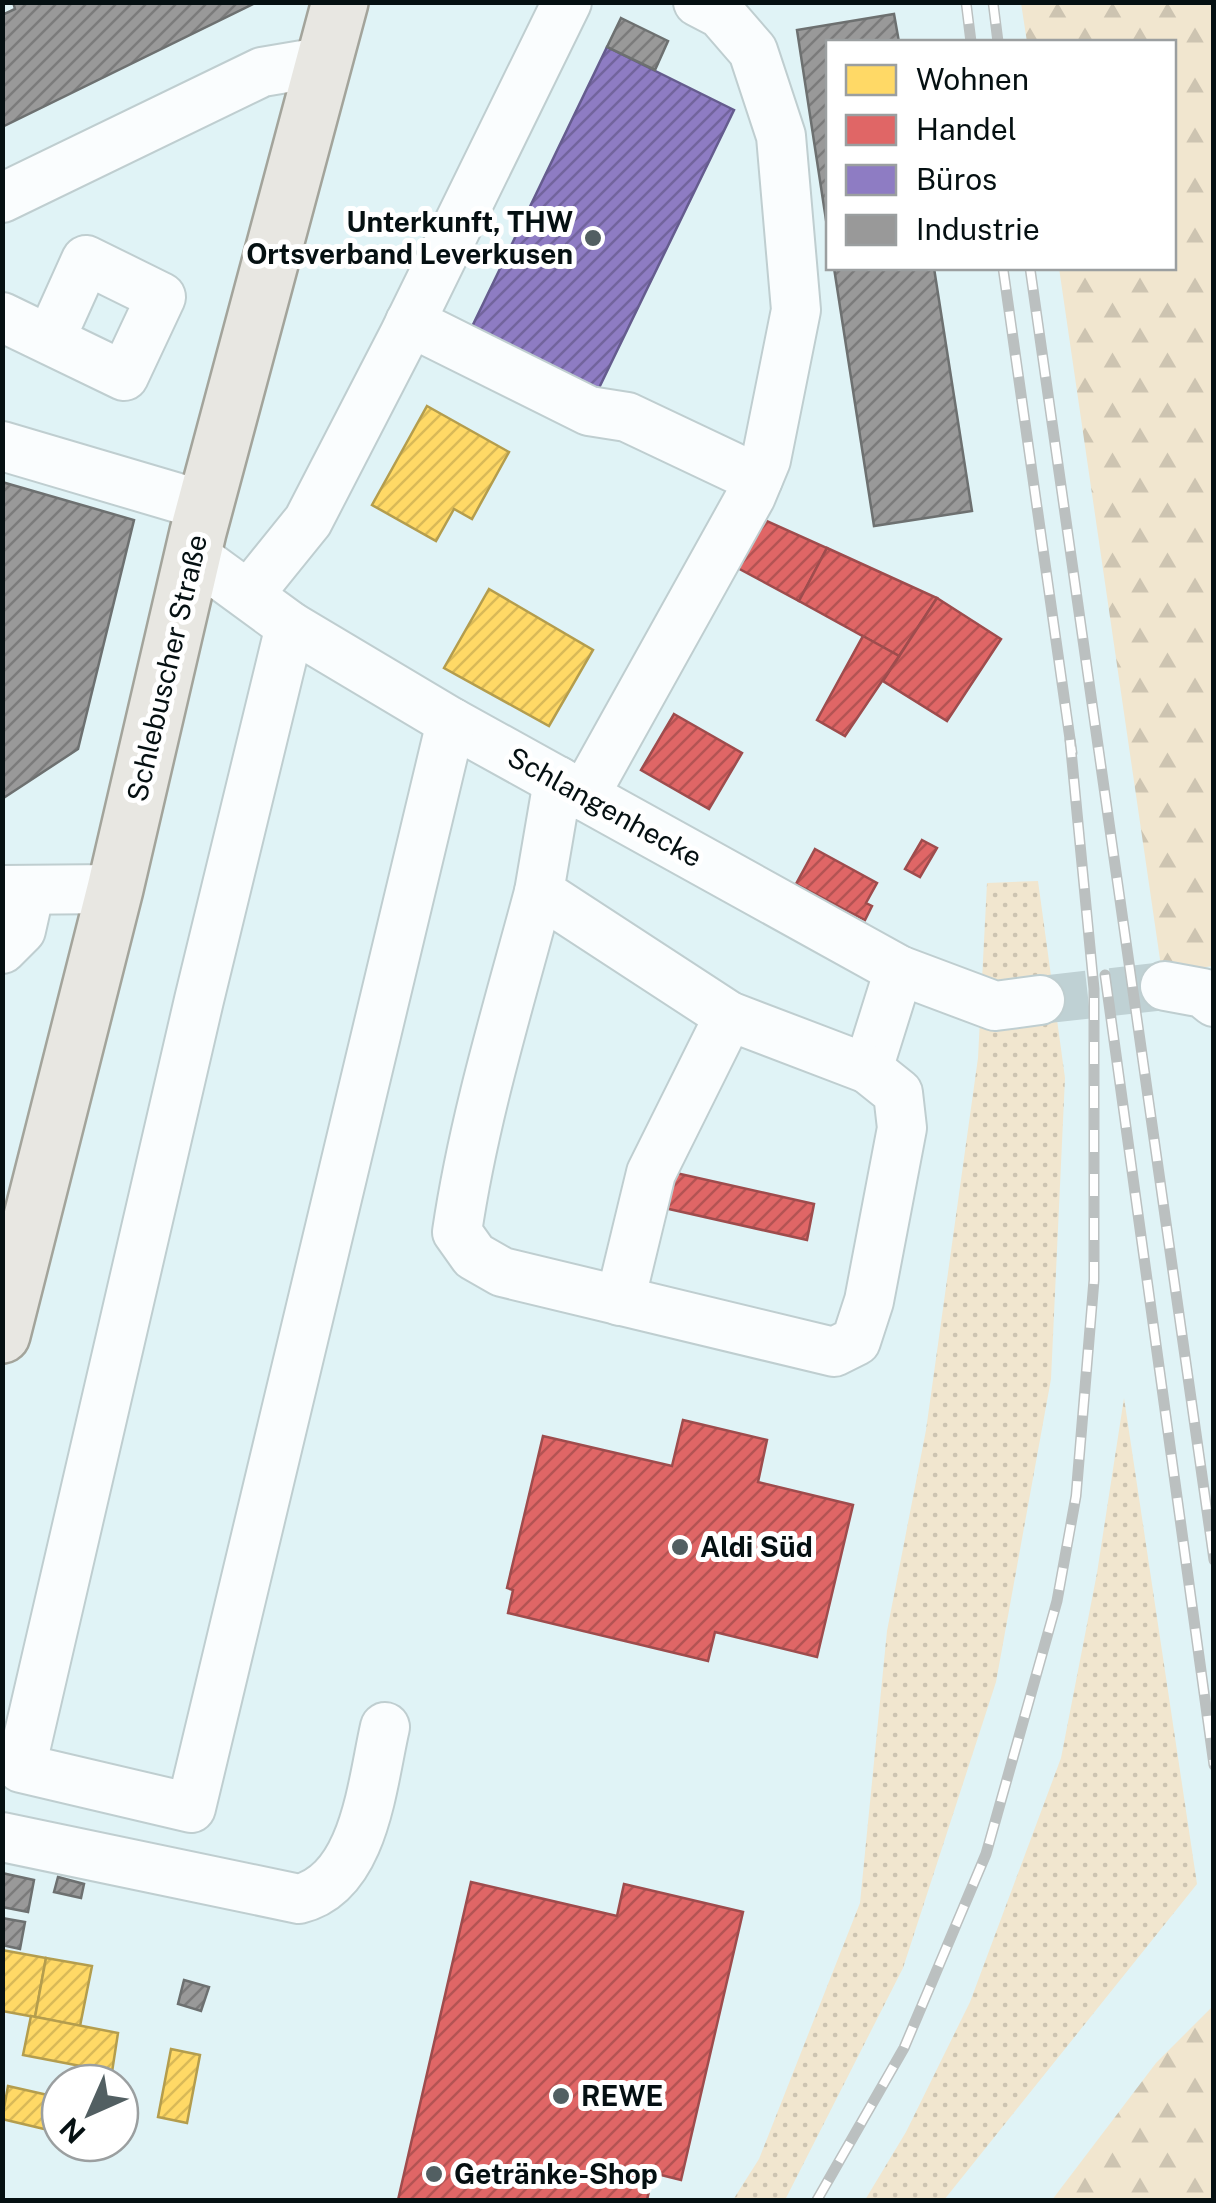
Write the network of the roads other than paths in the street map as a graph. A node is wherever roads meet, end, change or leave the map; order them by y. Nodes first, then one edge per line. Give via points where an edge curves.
1 (340, 2) edge
2 (566, 2) edge
3 (698, 2) edge
4 (326, 61) junction
5 (2, 198) edge
6 (2, 317) edge
7 (410, 322) junction
8 (50, 340) dead end
9 (2, 446) edge
10 (758, 480) junction
11 (199, 531) junction
12 (250, 594) junction
13 (290, 626) junction
14 (451, 722) junction
15 (571, 789) junction
16 (115, 889) junction
17 (16, 890) edge
18 (539, 892) junction
19 (2, 949) edge
20 (899, 970) junction
21 (1166, 986) tunnel mouth
22 (1040, 1000) tunnel mouth
23 (1214, 1002) edge
24 (729, 1016) junction
25 (868, 1068) junction
26 (620, 1301) junction
27 (2, 1335) edge
28 (385, 1726) dead end
29 (2, 1836) edge

1 - 4 main road, Schlebuscher Straße
2 - 7 street
3 - 10 street via 721,14 753,51 781,136 796,310
4 - 5 street via 262,72
4 - 11 main road, Schlebuscher Straße
6 - 8 street
7 - 10 street via 590,411 627,417
7 - 12 street via 308,520
9 - 11 street, Schlangenhecke
10 - 15 street
11 - 12 street, Schlangenhecke
11 - 16 main road, Schlebuscher Straße
12 - 13 street, Schlangenhecke
13 - 14 street, Schlangenhecke
13 - 14 street via 22,1768 191,1808
14 - 15 street, Schlangenhecke
15 - 18 street
15 - 20 street, Schlangenhecke
16 - 17 street
16 - 27 main road, Schlebuscher Straße
17 - 19 street via 21,930
18 - 24 street
18 - 26 street via 457,1232 474,1256 502,1272
20 - 22 street, Schlangenhecke via 995,1006
20 - 25 street
21 - 23 street via 1203,993
24 - 25 street
24 - 26 street via 651,1172
25 - 26 street via 898,1093 902,1128 856,1341 834,1352
28 - 29 street via 358,1844 318,1895 299,1900

